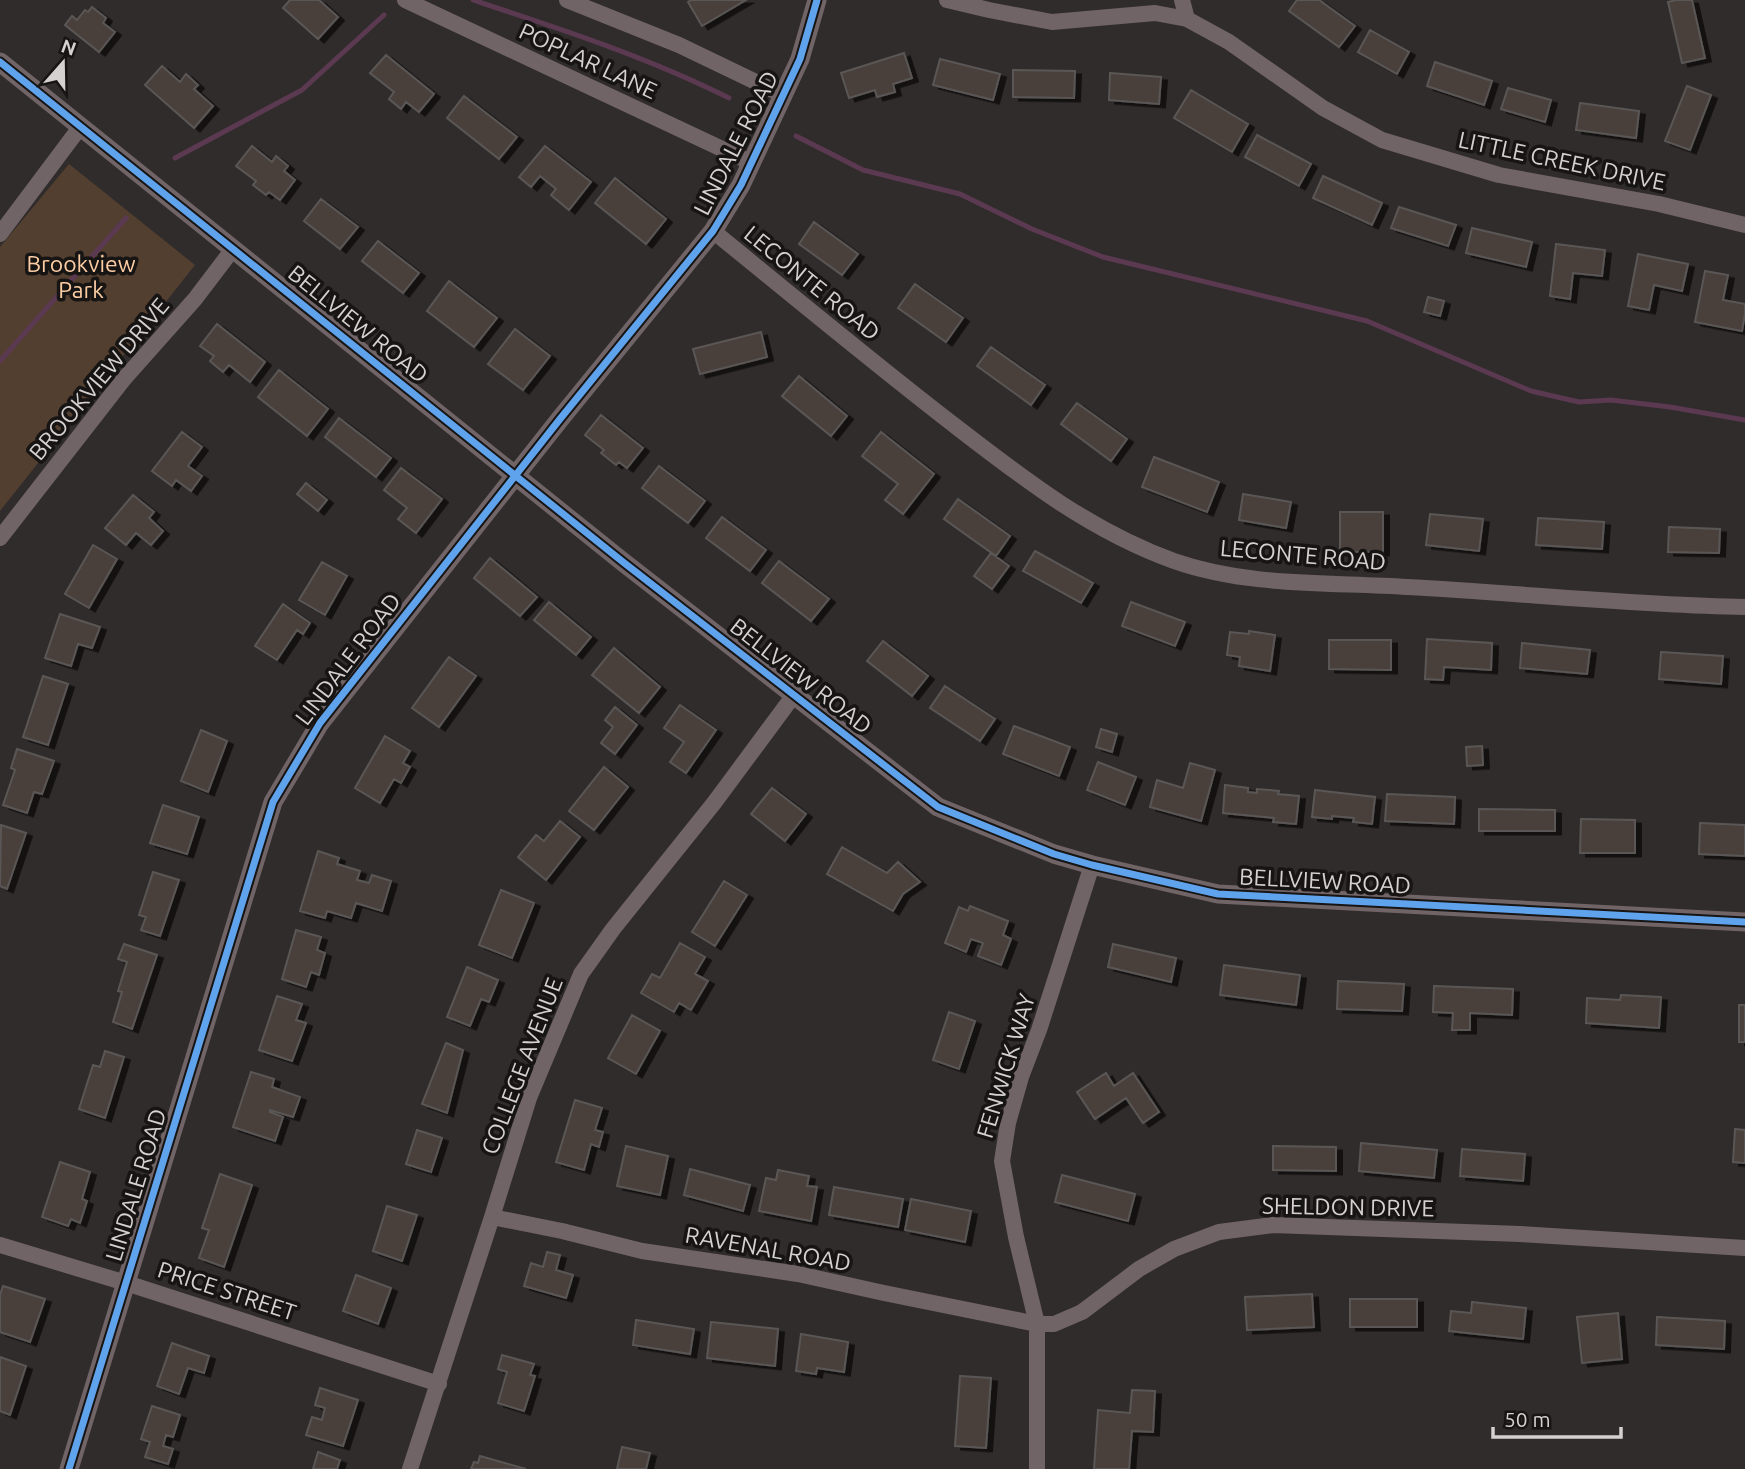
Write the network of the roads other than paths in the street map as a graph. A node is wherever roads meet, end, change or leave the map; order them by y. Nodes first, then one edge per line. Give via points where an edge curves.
1 (405, 0) edge
2 (567, 0) edge
3 (817, 0) edge
4 (947, 0) edge
5 (1131, 0) edge
6 (1182, 0) edge
7 (1111, 17) junction
8 (1187, 19) junction
9 (0, 62) edge
10 (783, 95) junction
11 (81, 126) junction
12 (752, 163) junction
13 (1745, 225) edge
14 (713, 232) junction
15 (0, 234) edge
16 (233, 249) junction
17 (515, 475) junction
18 (0, 538) edge
19 (1745, 607) edge
20 (794, 695) junction
21 (1092, 865) junction
22 (1745, 922) edge
23 (492, 1217) junction
24 (0, 1245) edge
25 (1745, 1248) edge
26 (126, 1283) junction
27 (1037, 1324) junction
28 (439, 1384) junction
29 (69, 1469) edge
30 (410, 1469) edge
31 (1037, 1469) edge

1 - 12 street, POPLAR LANE
2 - 10 street, POPLAR LANE via 679,45
3 - 10 street, LINDALE ROAD via 800,58
4 - 7 street, LITTLE CREEK DRIVE via 1052,22
5 - 7 street
6 - 8 street
7 - 8 street, LITTLE CREEK DRIVE via 1155,13
8 - 13 street, LITTLE CREEK DRIVE via 1382,141 1499,175
9 - 11 street, BELLVIEW ROAD
10 - 12 street, LINDALE ROAD
11 - 15 street
11 - 16 street, BELLVIEW ROAD
12 - 14 street, LINDALE ROAD
14 - 17 street, LINDALE ROAD
14 - 19 street, LECONTE ROAD via 1016,473 1119,538 1175,561 1234,576 1291,582
16 - 17 street, BELLVIEW ROAD
16 - 18 street, BROOKVIEW DRIVE via 122,380
17 - 20 street, BELLVIEW ROAD
17 - 26 street, LINDALE ROAD via 320,723 273,802
20 - 21 street, BELLVIEW ROAD via 938,807
20 - 23 street, COLLEGE AVENUE via 581,974 529,1098
21 - 22 street, BELLVIEW ROAD via 1218,894
21 - 27 street, FENWICK WAY via 1021,1077 1002,1161
23 - 27 street, RAVENAL ROAD via 642,1251 798,1275
23 - 28 street, COLLEGE AVENUE
24 - 26 street, PRICE STREET
25 - 27 street, SHELDON DRIVE via 1273,1225 1219,1232 1174,1249 1082,1312 1054,1324
26 - 28 street, PRICE STREET
26 - 29 street, LINDALE ROAD
27 - 31 street
28 - 30 street, COLLEGE AVENUE

